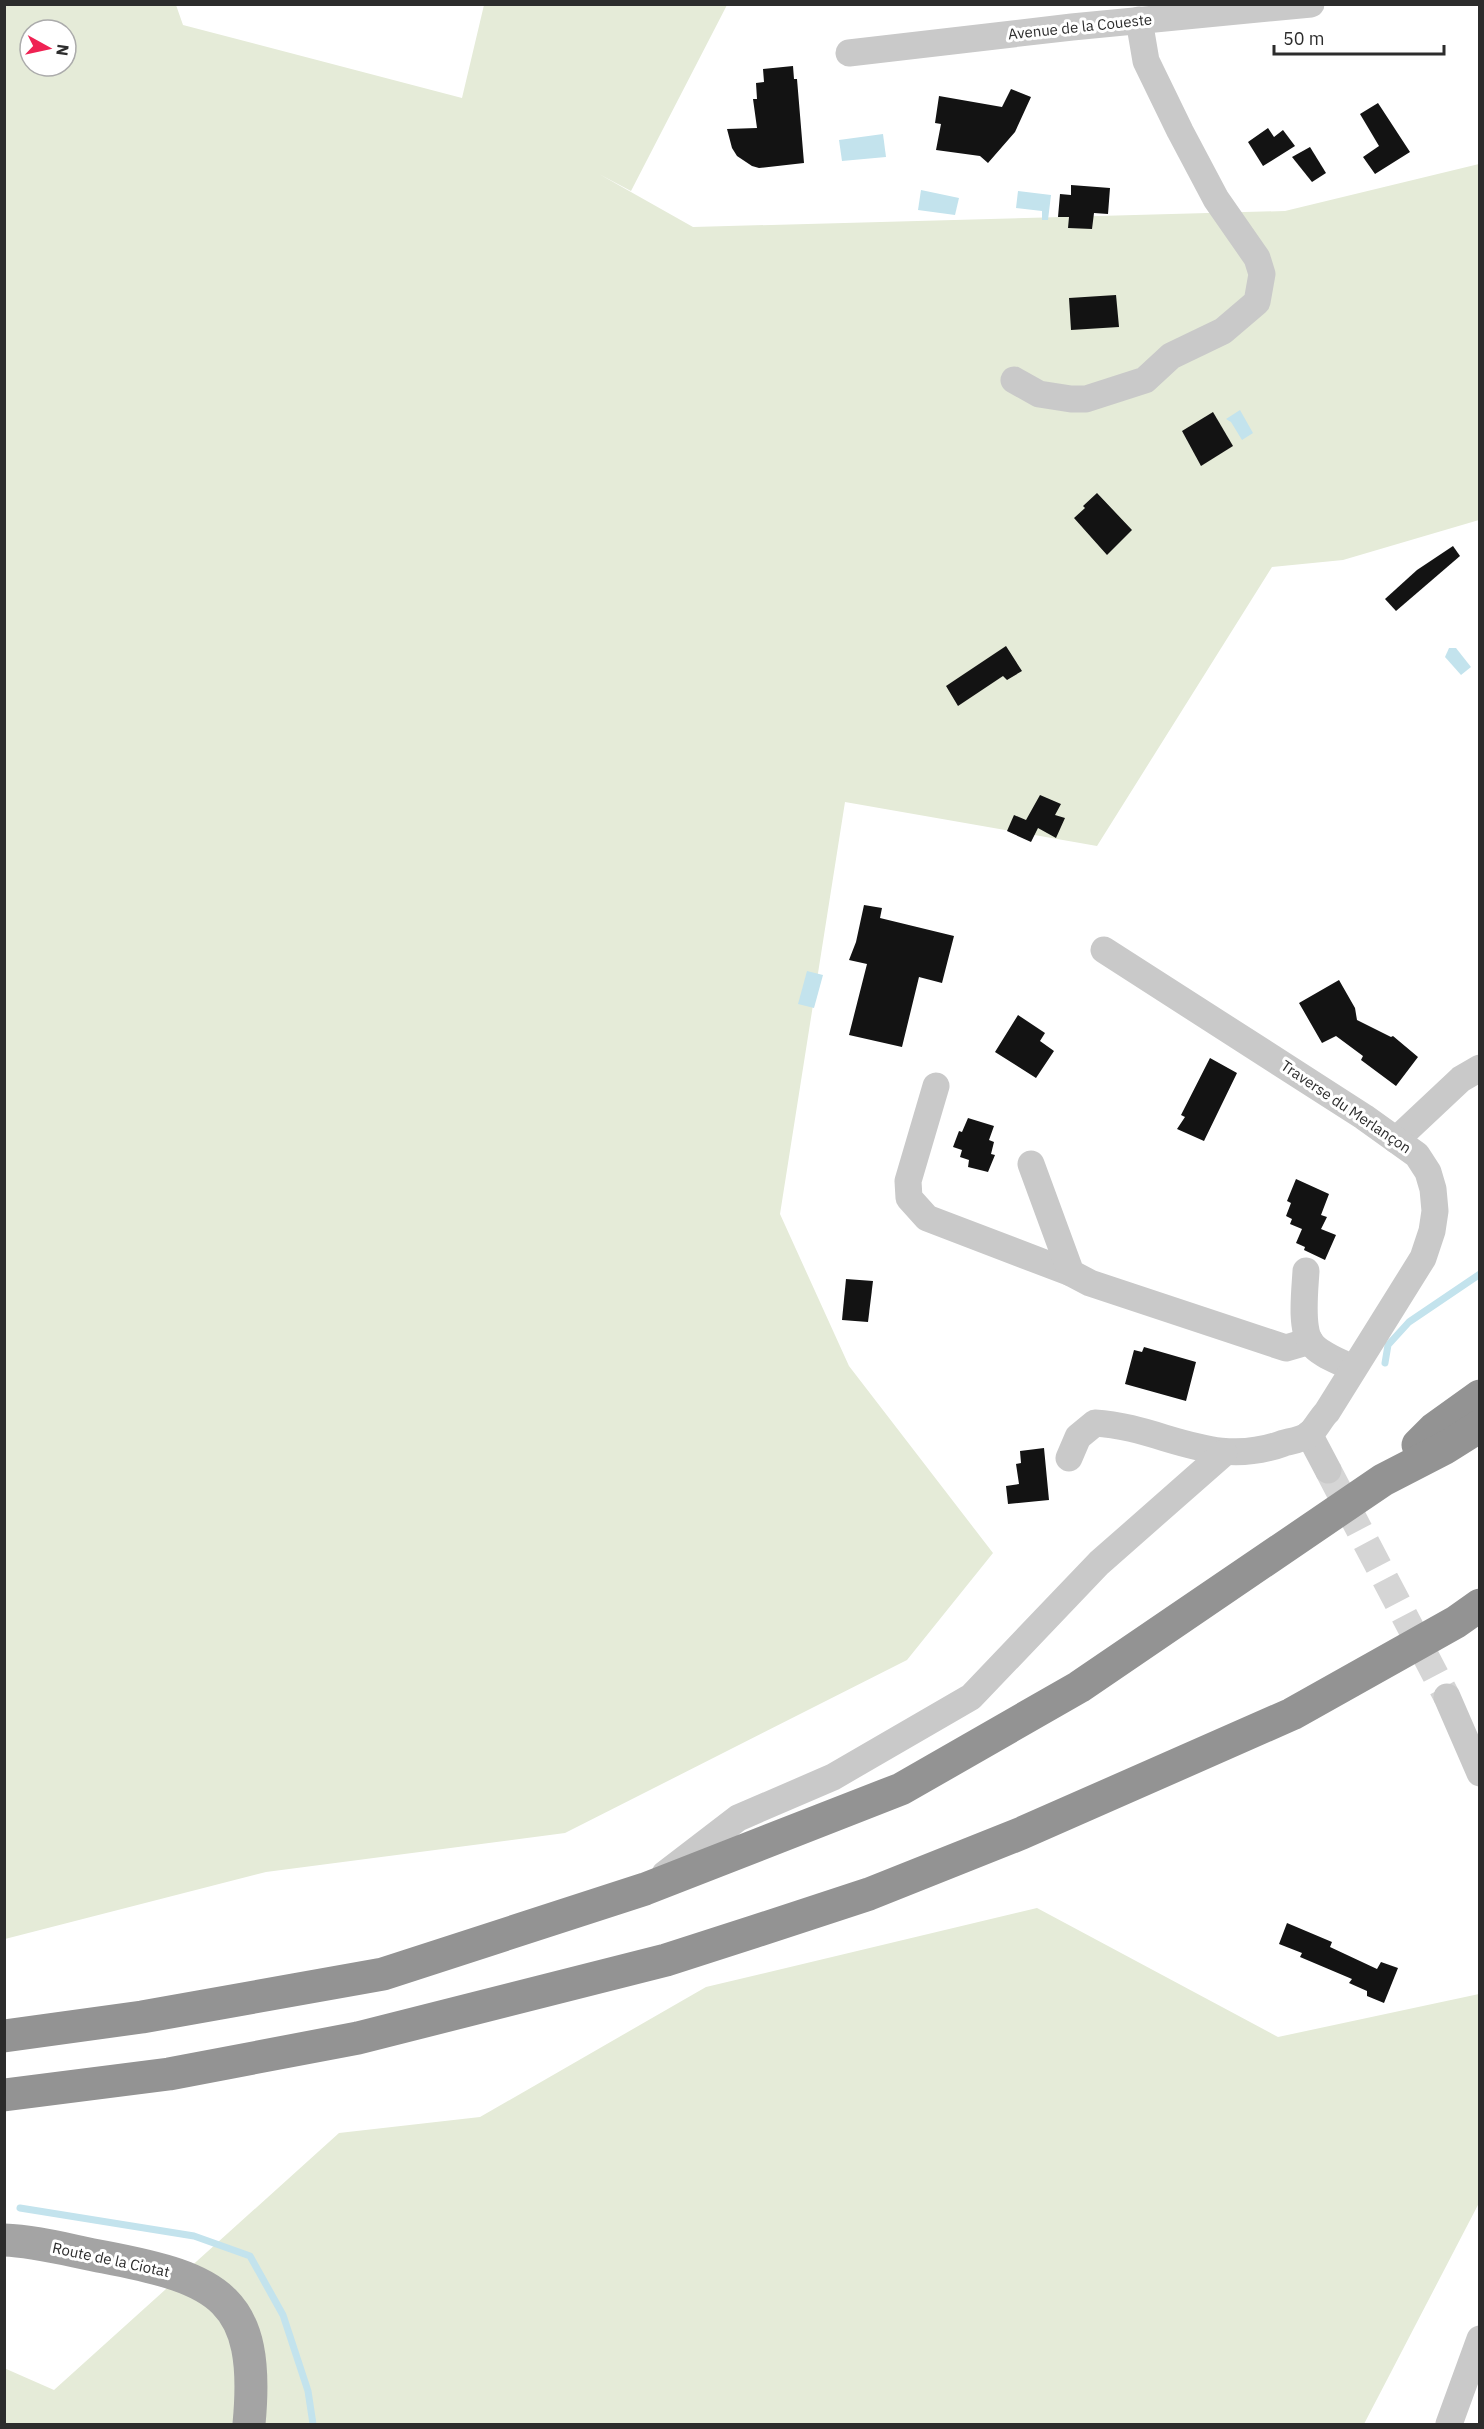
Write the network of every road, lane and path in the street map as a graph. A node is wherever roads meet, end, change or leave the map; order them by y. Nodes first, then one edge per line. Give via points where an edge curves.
1 (1311, 4) edge
2 (1139, 20) junction
3 (849, 53) dead end
4 (1014, 380) dead end
5 (1104, 950) dead end
6 (1479, 1068) edge
7 (936, 1086) dead end
8 (1396, 1140) junction
9 (1031, 1164) dead end
10 (1306, 1271) dead end
11 (1071, 1273) junction
12 (1310, 1341) junction
13 (1352, 1368) junction
14 (1479, 1396) edge
15 (1479, 1426) edge
16 (1309, 1434) junction
17 (1224, 1453) junction
18 (1069, 1458) dead end
19 (1328, 1470) tunnel mouth
20 (1383, 1480) junction
21 (1472, 1614) edge
22 (1447, 1698) tunnel mouth
23 (1479, 1773) edge
24 (645, 1889) junction
25 (4, 2036) edge
26 (4, 2095) edge
27 (4, 2240) edge
28 (1479, 2339) edge
29 (249, 2424) edge
30 (1449, 2424) edge

1 - 2 street, Avenue de la Coueste
2 - 3 street, Avenue de la Coueste
2 - 4 street via 1146,61 1180,131 1216,199 1257,258 1262,274 1257,302 1223,331 1171,356 1145,380 1086,399 1040,394
5 - 8 street, Traverse du Merlançon
6 - 8 street via 1461,1079
7 - 11 street via 908,1181 909,1198 927,1218
8 - 13 street, Traverse du Merlançon via 1417,1155 1428,1172 1435,1211 1432,1231 1423,1258
9 - 11 street
10 - 12 street via 1305,1317
11 - 12 street via 1090,1283 1286,1348
12 - 13 street via 1321,1352
13 - 16 street, Traverse du Merlançon via 1327,1412
14 - 20 highway via 1434,1429
15 - 20 highway
16 - 17 street via 1269,1449
16 - 19 street
17 - 18 street via 1176,1443 1118,1424 1095,1423 1078,1437
17 - 24 street via 1099,1563 971,1697 833,1777 738,1818
20 - 24 highway via 1079,1687 901,1789
21 - 26 highway via 1292,1714 1022,1833 869,1894 666,1960 358,2038 169,2074
22 - 23 street
24 - 25 highway via 382,1974 142,2017
27 - 29 main road, Route de la Ciotat via 153,2266 187,2277 214,2292 235,2313 248,2343 253,2385
28 - 30 street

